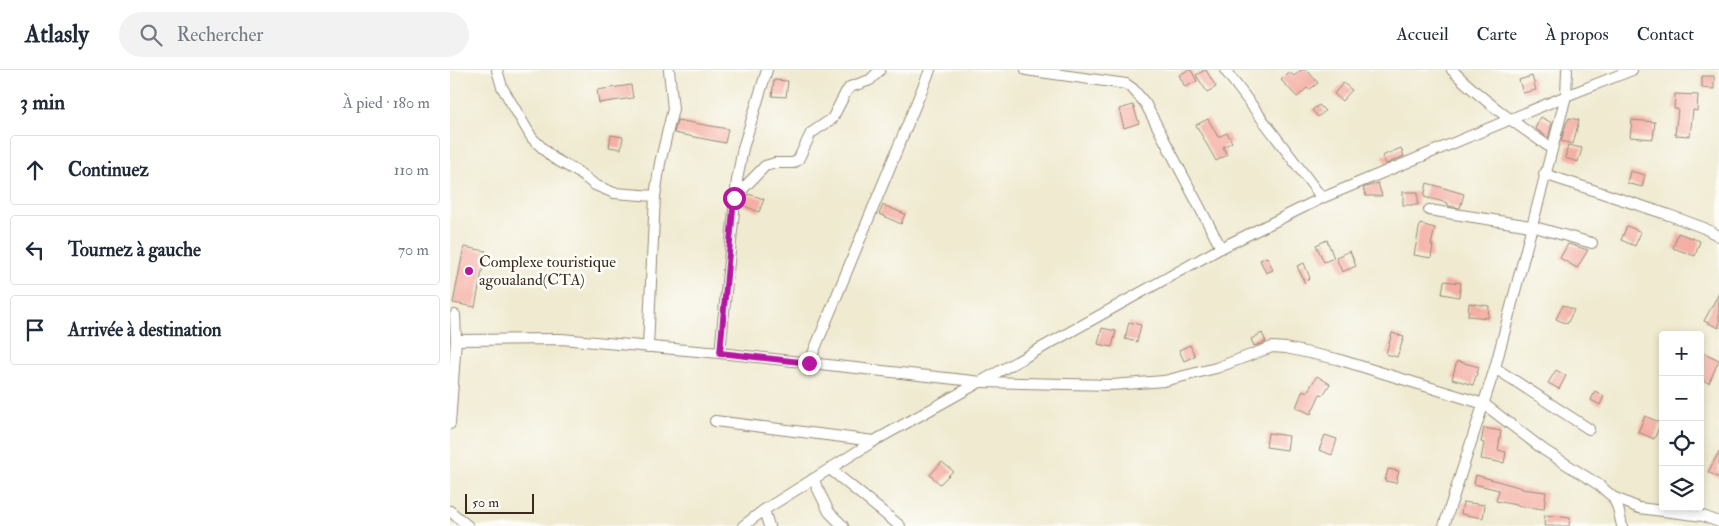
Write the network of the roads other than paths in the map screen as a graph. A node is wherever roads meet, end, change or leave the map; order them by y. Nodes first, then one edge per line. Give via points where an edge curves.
1 (497, 70) edge
2 (670, 70) edge
3 (767, 70) edge
4 (880, 70) edge
5 (930, 70) edge
6 (1033, 70) edge
7 (1225, 70) edge
8 (1452, 70) edge
9 (1567, 70) edge
10 (1632, 70) edge
11 (1566, 96) junction
12 (1510, 120) junction
13 (1551, 148) junction
14 (1544, 174) junction
15 (656, 196) junction
16 (734, 198) junction
17 (1322, 198) junction
18 (1430, 210) dead end
19 (1531, 226) junction
20 (1719, 236) edge
21 (1592, 243) dead end
22 (1221, 248) junction
23 (455, 315) dead end
24 (456, 340) junction
25 (648, 347) junction
26 (720, 353) junction
27 (809, 363) junction
28 (1495, 368) junction
29 (982, 382) junction
30 (451, 398) edge
31 (1484, 404) junction
32 (715, 421) dead end
33 (450, 424) edge
34 (1589, 429) dead end
35 (874, 441) junction
36 (830, 469) junction
37 (813, 479) junction
38 (1613, 497) junction
39 (450, 510) edge
40 (764, 510) junction
41 (1719, 522) edge
42 (468, 526) edge
43 (743, 526) edge
44 (769, 526) edge
45 (842, 526) edge
46 (900, 526) edge
47 (1444, 526) edge
48 (1622, 526) edge

1 - 15 street via 502,87 532,138 553,158 595,185 614,193
2 - 15 street via 673,109
3 - 16 street via 743,148
4 - 16 street via 870,80 850,87 832,119 811,133 798,160 765,166
5 - 27 street
6 - 22 street via 1118,82 1133,89 1145,103
7 - 17 street
8 - 12 street
9 - 11 street
10 - 11 street
11 - 12 street
11 - 13 street
12 - 13 street
12 - 17 street
13 - 14 street
14 - 19 street
14 - 20 street via 1669,215
15 - 25 street
16 - 26 street
17 - 22 street
18 - 19 street
19 - 21 street
19 - 28 street
22 - 29 street
23 - 24 street
24 - 25 street via 561,339
24 - 30 street
25 - 26 street
26 - 27 street
27 - 29 street
28 - 31 street
28 - 34 street
29 - 31 street via 1112,385 1164,381 1216,368 1272,347 1337,359
29 - 35 street
30 - 33 street
31 - 38 street
31 - 47 street
32 - 35 street
35 - 36 street
36 - 37 street
36 - 46 street
37 - 40 street
37 - 45 street via 829,512
38 - 41 street via 1639,508 1703,516
38 - 48 street
39 - 42 street
40 - 43 street
40 - 44 street

